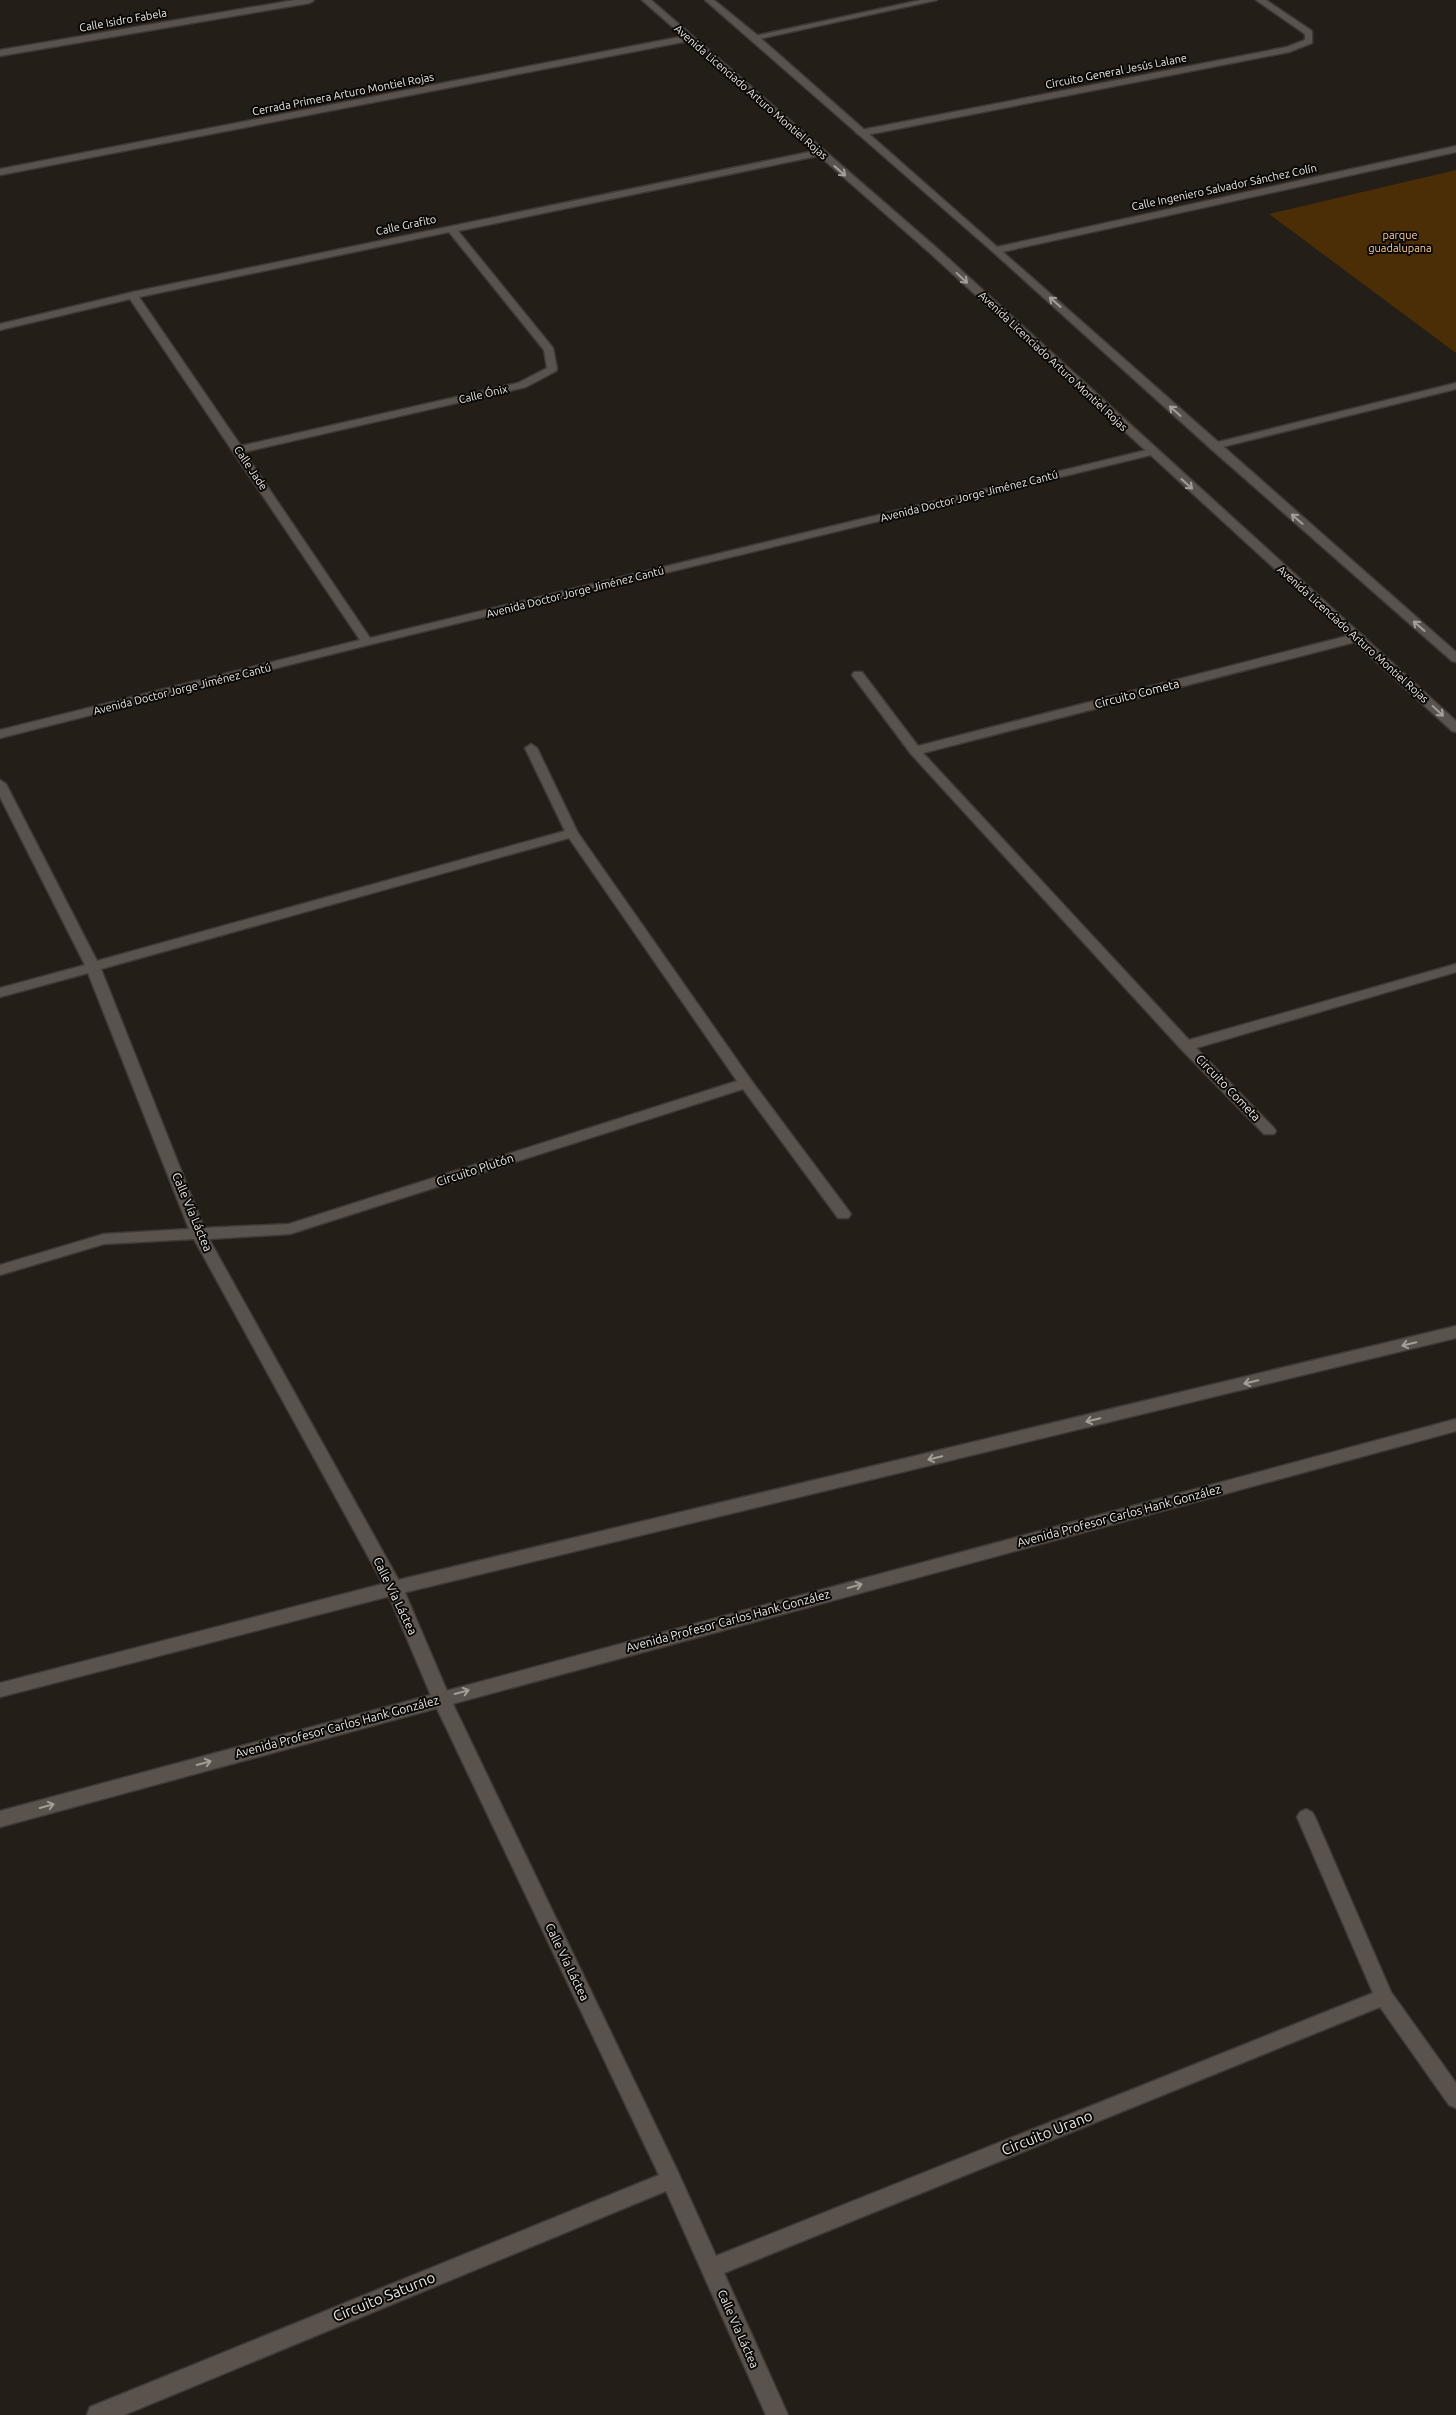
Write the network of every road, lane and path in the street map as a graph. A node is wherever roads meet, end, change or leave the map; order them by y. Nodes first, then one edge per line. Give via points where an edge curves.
1 (310, 0) edge
2 (646, 0) edge
3 (709, 0) edge
4 (933, 0) edge
5 (1260, 0) edge
6 (754, 36) junction
7 (690, 38) junction
8 (0, 53) edge
9 (861, 133) junction
10 (1456, 149) edge
11 (819, 153) junction
12 (0, 172) edge
13 (451, 228) junction
14 (997, 250) junction
15 (133, 295) junction
16 (0, 327) edge
17 (1456, 386) edge
18 (1214, 446) junction
19 (239, 450) junction
20 (1151, 452) junction
21 (1358, 637) junction
22 (367, 642) junction
23 (1456, 658) edge
24 (858, 675) dead end
25 (1456, 728) edge
26 (0, 734) edge
27 (531, 748) dead end
28 (915, 751) junction
29 (0, 784) edge
30 (572, 833) junction
31 (93, 967) junction
32 (1456, 968) edge
33 (0, 993) edge
34 (1186, 1046) junction
35 (746, 1083) junction
36 (1270, 1131) dead end
37 (843, 1214) dead end
38 (199, 1234) junction
39 (0, 1270) edge
40 (1456, 1332) edge
41 (1456, 1425) edge
42 (394, 1588) junction
43 (0, 1690) edge
44 (440, 1698) junction
45 (1306, 1817) dead end
46 (0, 1820) edge
47 (1384, 1997) junction
48 (1456, 2099) edge
49 (671, 2179) junction
50 (711, 2268) junction
51 (98, 2415) edge
52 (777, 2415) edge

1 - 8 street, Calle Isidro Fabela
2 - 7 street, Avenida Licenciado Arturo Montiel Rojas
3 - 6 street
4 - 6 street
5 - 9 street, Circuito General Jesús Lalane via 1309,33 1309,41 1290,49
6 - 9 street
7 - 11 street, Avenida Licenciado Arturo Montiel Rojas
7 - 12 street, Cerrada Primera Arturo Montiel Rojas
9 - 14 street
10 - 14 street, Calle Ingeniero Salvador Sánchez Colín
11 - 13 street, Calle Grafito
11 -> 20 street, Avenida Licenciado Arturo Montiel Rojas via 935,252
13 - 15 street, Calle Grafito
13 - 19 street, Calle Ónix via 549,350 552,368 522,385
18 -> 14 street
15 - 16 street, Calle Grafito
15 - 19 street, Calle Jade
17 - 18 street
23 -> 18 street
19 - 22 street, Calle Jade
20 -> 21 street, Avenida Licenciado Arturo Montiel Rojas
20 - 22 street, Avenida Doctor Jorge Jiménez Cantú
21 -> 25 street, Avenida Licenciado Arturo Montiel Rojas
21 - 28 street, Circuito Cometa
22 - 26 street, Avenida Doctor Jorge Jiménez Cantú
24 - 28 street, Circuito Cometa
27 - 30 street
28 - 34 street, Circuito Cometa
29 - 31 street, Calle Vía Láctea
30 - 31 street
30 - 35 street
31 - 33 street
31 - 38 street, Calle Vía Láctea
32 - 34 street, Circuito Cometa
34 - 36 street, Circuito Cometa
35 - 37 street
35 - 38 street, Circuito Plutón via 290,1229
38 - 39 street, Circuito Plutón via 104,1239
38 - 42 street, Calle Vía Láctea
40 -> 42 street
44 -> 41 street, Avenida Profesor Carlos Hank González
42 - 43 street
42 - 44 street, Calle Vía Láctea
46 -> 44 street, Avenida Profesor Carlos Hank González
44 - 49 street, Calle Vía Láctea
45 - 47 street
47 - 48 street
47 - 50 street, Circuito Urano
49 - 50 street, Calle Vía Láctea
49 - 51 street, Circuito Saturno
50 - 52 street, Calle Vía Láctea

